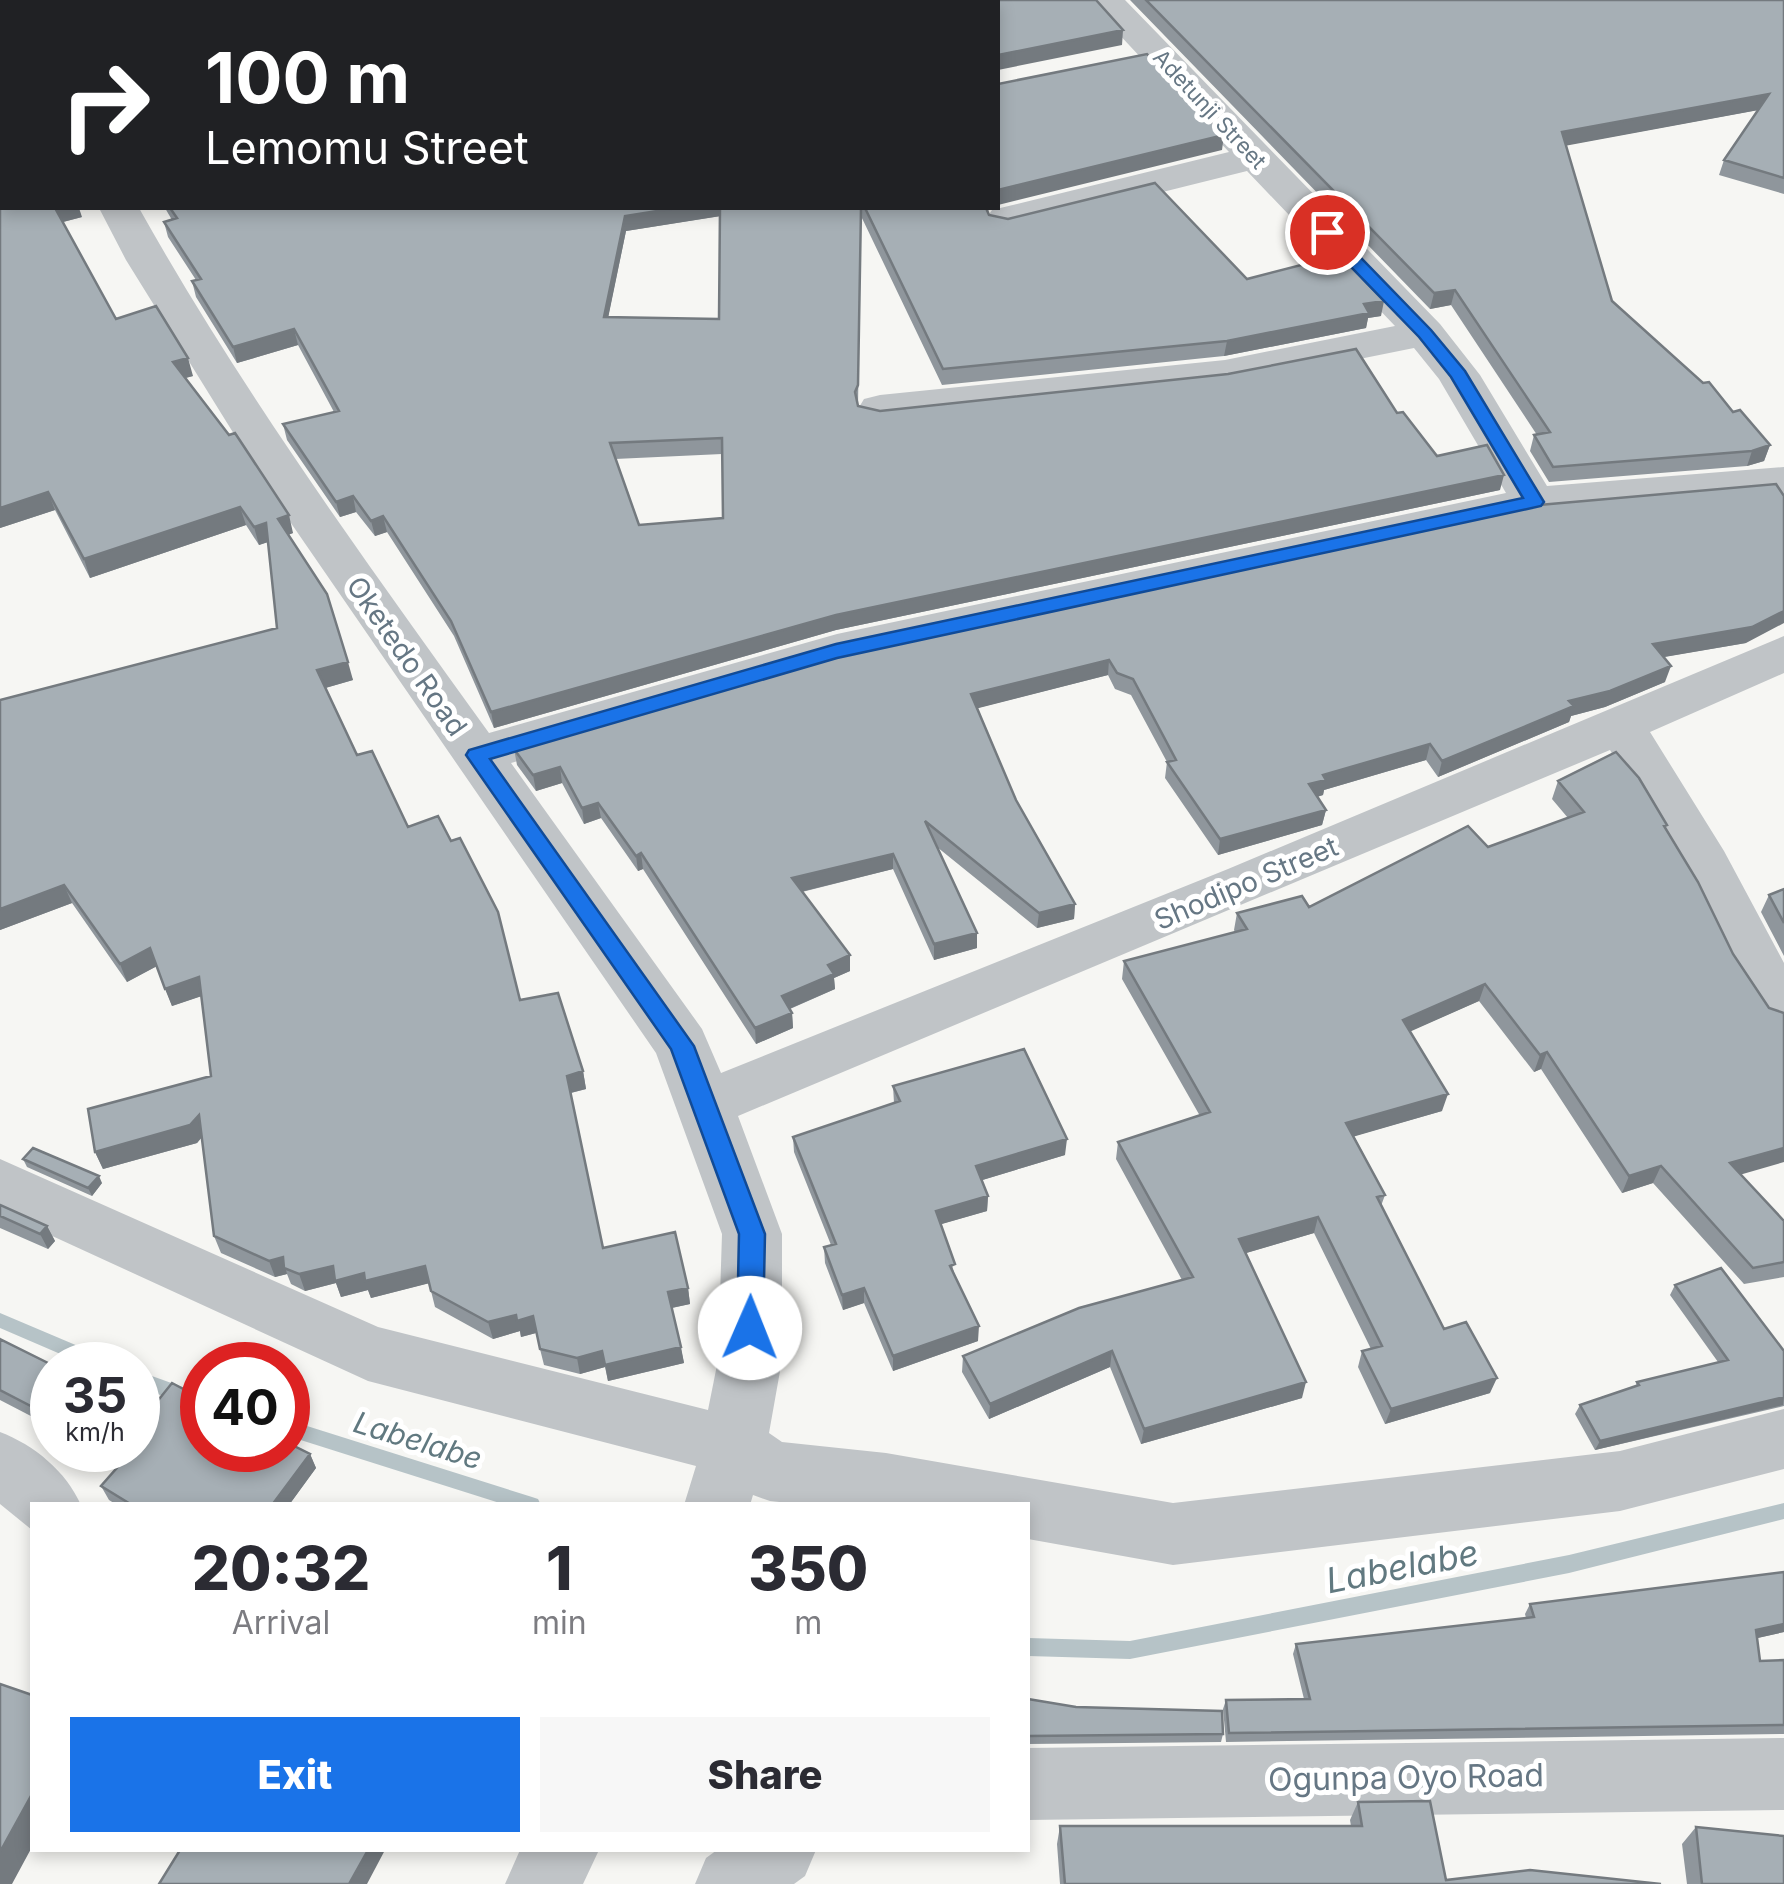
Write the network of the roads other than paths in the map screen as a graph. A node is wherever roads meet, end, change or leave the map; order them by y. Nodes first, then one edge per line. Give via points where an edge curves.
1 (1105, 0) edge
2 (1254, 156) junction
3 (120, 210) edge
4 (1006, 219) edge
5 (1425, 333) junction
6 (880, 409) edge
7 (1784, 481) edge
8 (1534, 502) junction
9 (1784, 653) edge
10 (1621, 726) junction
11 (476, 755) junction
12 (1784, 1007) edge
13 (705, 1104) junction
14 (0, 1184) edge
15 (1784, 1439) edge
16 (725, 1476) edge
17 (993, 1502) edge
18 (1030, 1508) edge
19 (1784, 1774) edge
20 (1030, 1784) edge
21 (561, 1852) edge
22 (777, 1852) edge
23 (542, 1884) edge
24 (732, 1884) edge

1 - 2 street, Adetunji Street via 1140,56
2 - 4 street
2 - 5 street, Adetunji Street
3 - 11 street, Oketedo Road via 289,487
5 - 6 street via 1225,373
5 - 8 street, Adetunji Street via 1458,374
7 - 8 street
8 - 11 street via 836,651
9 - 10 street, Shodipo Street
10 - 12 street
10 - 13 street, Shodipo Street
11 - 13 street, Oketedo Road via 682,1046
13 - 16 street, Oketedo Road via 752,1234 750,1360
14 - 16 street via 368,1353
15 - 18 street via 1620,1482 1173,1534
16 - 17 street via 770,1472 886,1483
19 - 20 street, Ogunpa Oyo Road
21 - 23 street
22 - 24 street

